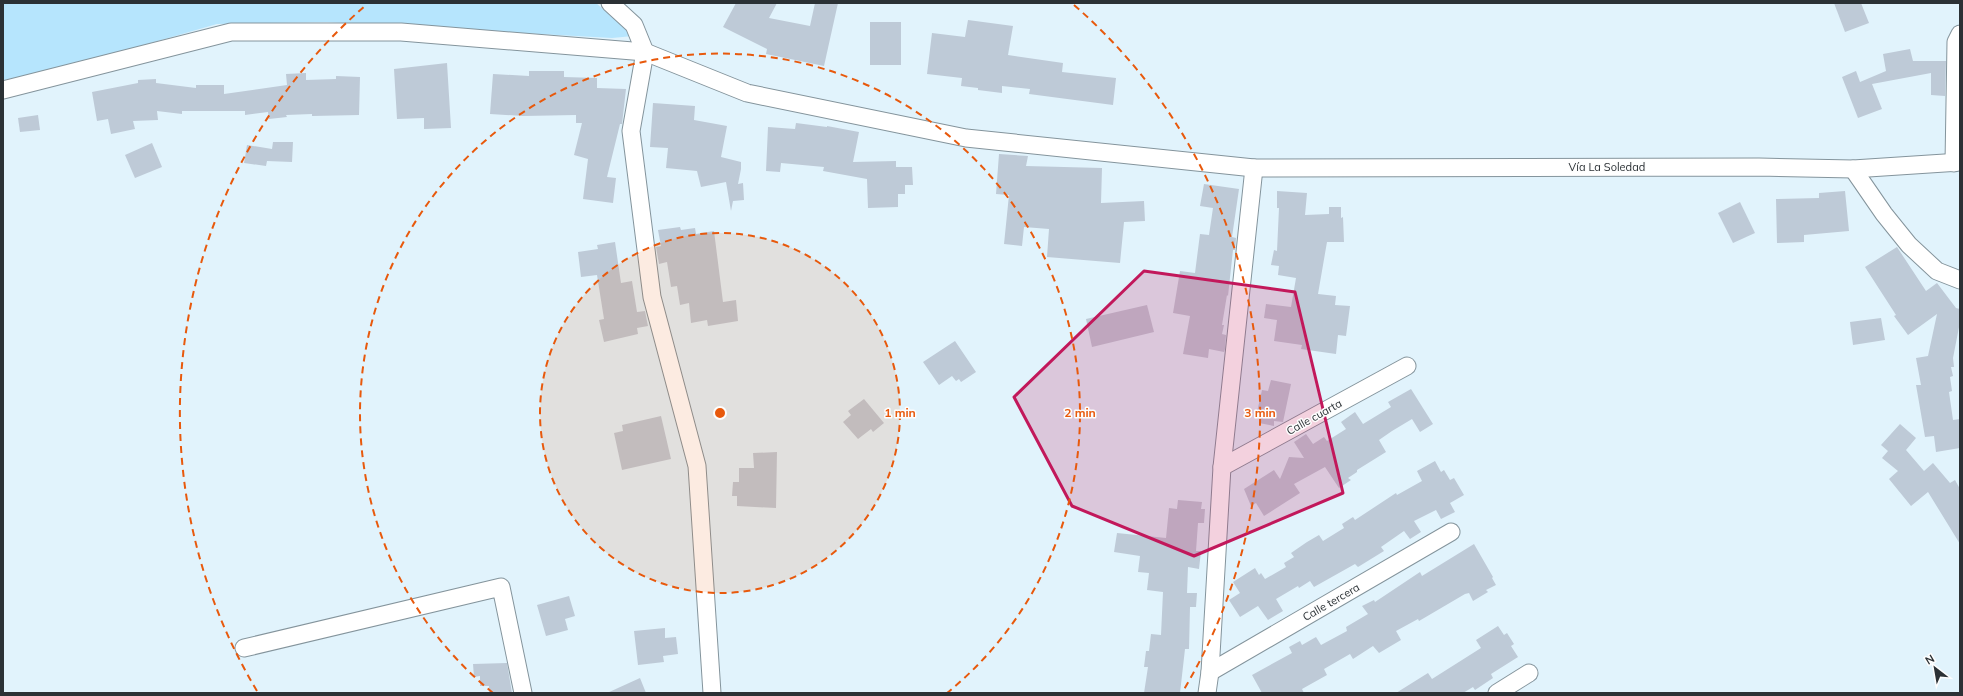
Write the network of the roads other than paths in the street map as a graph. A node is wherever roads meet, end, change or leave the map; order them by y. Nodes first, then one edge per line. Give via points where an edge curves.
1 (610, 3) edge
2 (1960, 34) edge
3 (646, 52) junction
4 (3, 90) edge
5 (1957, 163) edge
6 (1254, 168) junction
7 (1853, 169) junction
8 (1960, 280) edge
9 (1407, 366) dead end
10 (1222, 467) junction
11 (1451, 532) dead end
12 (244, 648) dead end
13 (1210, 672) junction
14 (1529, 673) dead end
15 (523, 693) edge
16 (712, 693) edge
17 (1207, 693) edge
18 (1497, 693) edge

1 - 3 street via 634,25
2 - 5 street via 1956,42
3 - 4 street, Vía La Soledad via 401,32 231,32
3 - 6 street, Vía La Soledad via 747,93 966,138
3 - 16 street via 631,131 652,297 697,466
5 - 7 street, Vía La Soledad
6 - 7 street, Vía La Soledad
6 - 10 street
7 - 8 street via 1909,245 1937,271
9 - 10 street, Calle cuarta
10 - 13 street
11 - 13 street, Calle tercera
12 - 15 street via 500,587
13 - 17 street
14 - 18 street

